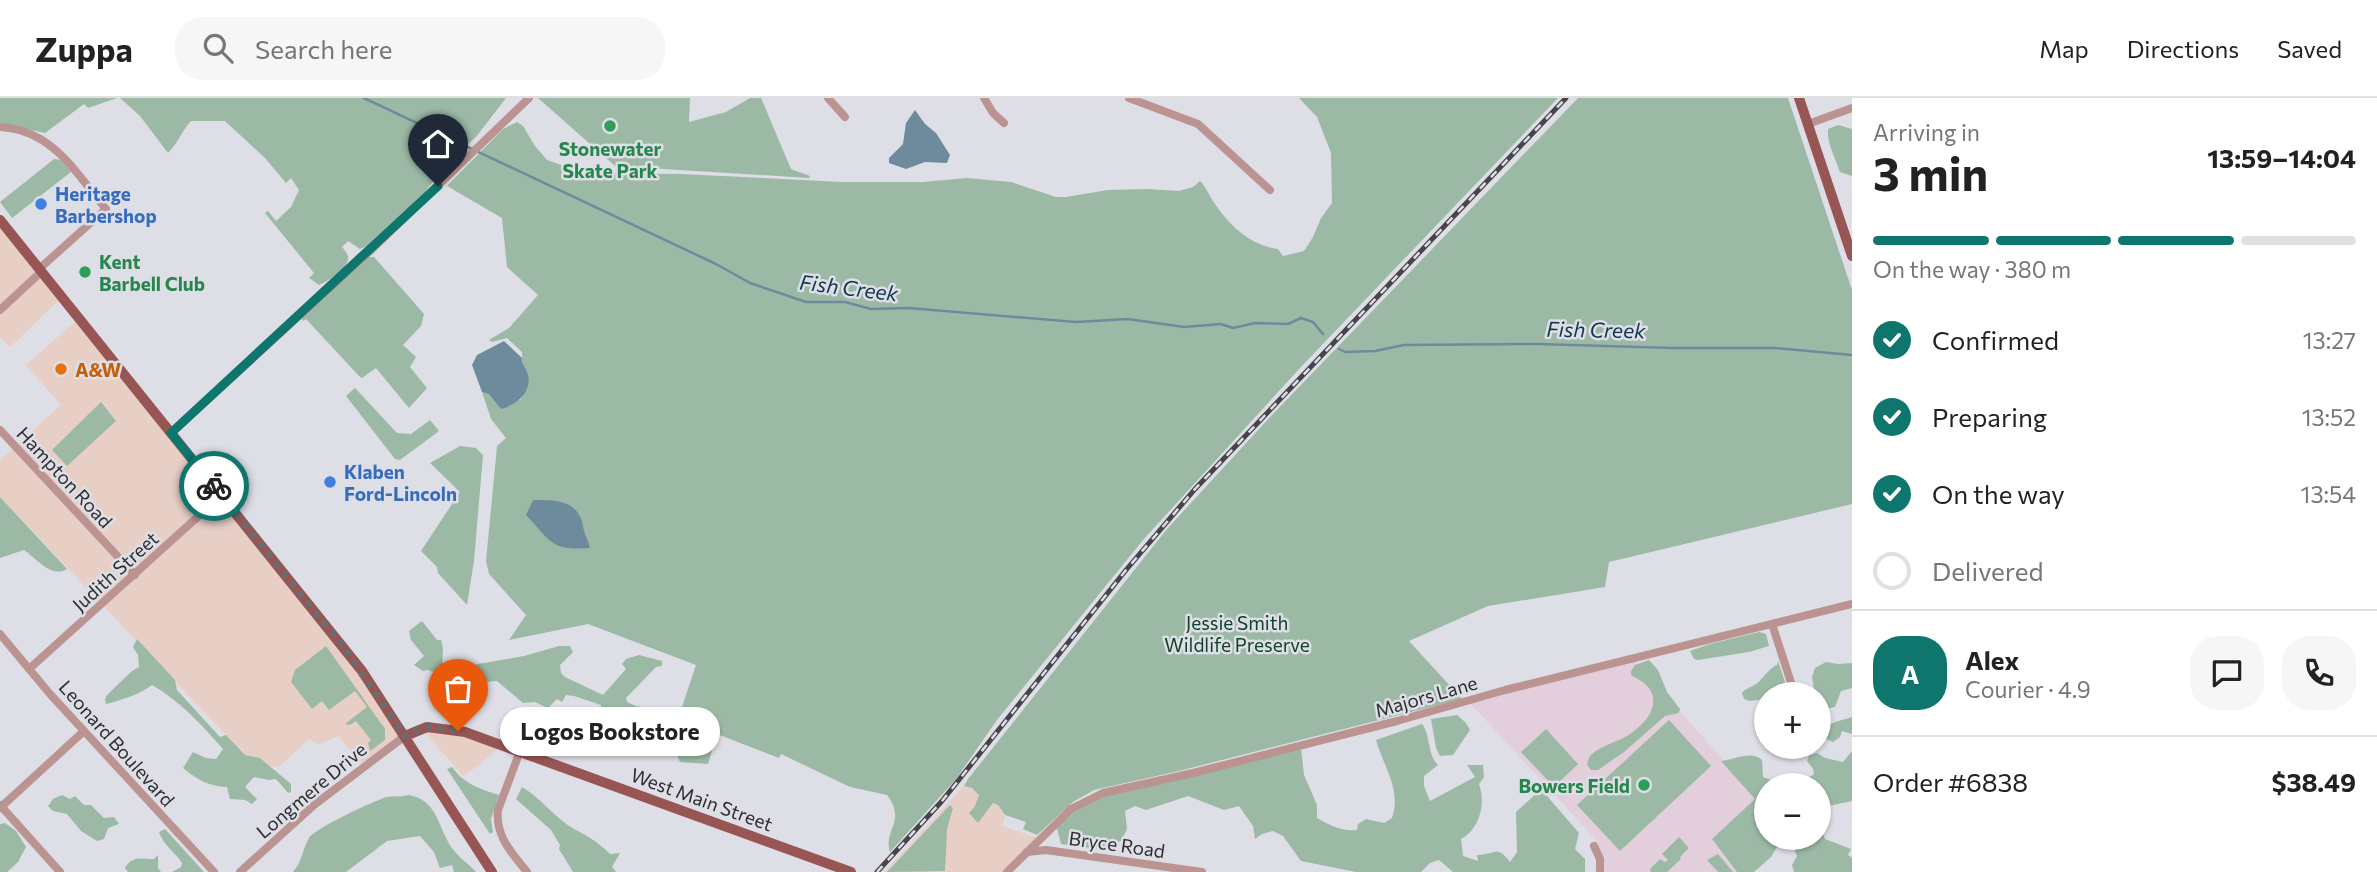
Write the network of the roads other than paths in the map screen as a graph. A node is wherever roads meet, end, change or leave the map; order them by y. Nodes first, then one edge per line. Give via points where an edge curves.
1 (529, 98) edge
2 (828, 98) edge
3 (984, 98) edge
4 (1129, 98) edge
5 (1799, 98) edge
6 (1852, 108) edge
7 (845, 117) dead end
8 (1004, 123) dead end
9 (1808, 124) junction
10 (0, 127) edge
11 (1270, 190) dead end
12 (0, 220) edge
13 (1852, 256) edge
14 (40, 270) junction
15 (0, 310) edge
16 (0, 430) edge
17 (171, 433) junction
18 (222, 495) junction
19 (135, 575) junction
20 (1852, 604) edge
21 (1772, 624) junction
22 (0, 634) edge
23 (29, 669) junction
24 (1790, 682) edge
25 (84, 731) junction
26 (405, 736) junction
27 (520, 751) junction
28 (0, 807) edge
29 (1594, 846) dead end
30 (1027, 852) junction
31 (60, 872) edge
32 (214, 872) edge
33 (240, 872) edge
34 (492, 872) edge
35 (527, 872) edge
36 (850, 872) edge
37 (1007, 872) edge
38 (1202, 872) edge
39 (1600, 872) edge

1 - 17 street
2 - 7 street
3 - 8 street
4 - 11 street via 1198,124
5 - 9 main road
6 - 9 street
9 - 13 main road
10 - 14 street via 23,130 46,141 106,209
12 - 14 main road
14 - 15 street
14 - 17 main road
16 - 19 street, Hampton Road
17 - 18 main road
18 - 19 street, Judith Street
18 - 26 main road via 345,649
19 - 23 street, Judith Street
20 - 21 street, Majors Lane
21 - 24 street
21 - 30 street, Majors Lane via 1103,793 1071,809
22 - 23 street, Leonard Boulevard
23 - 25 street, Leonard Boulevard
25 - 28 street
25 - 32 street, Leonard Boulevard
26 - 27 main road, West Main Street via 427,727 445,728
26 - 33 street, Longmere Drive via 311,807
26 - 34 main road
27 - 35 street via 497,820 503,840
27 - 36 main road, West Main Street
28 - 31 street
29 - 39 street
30 - 37 street, Majors Lane
30 - 38 street, Bryce Road via 1046,850

